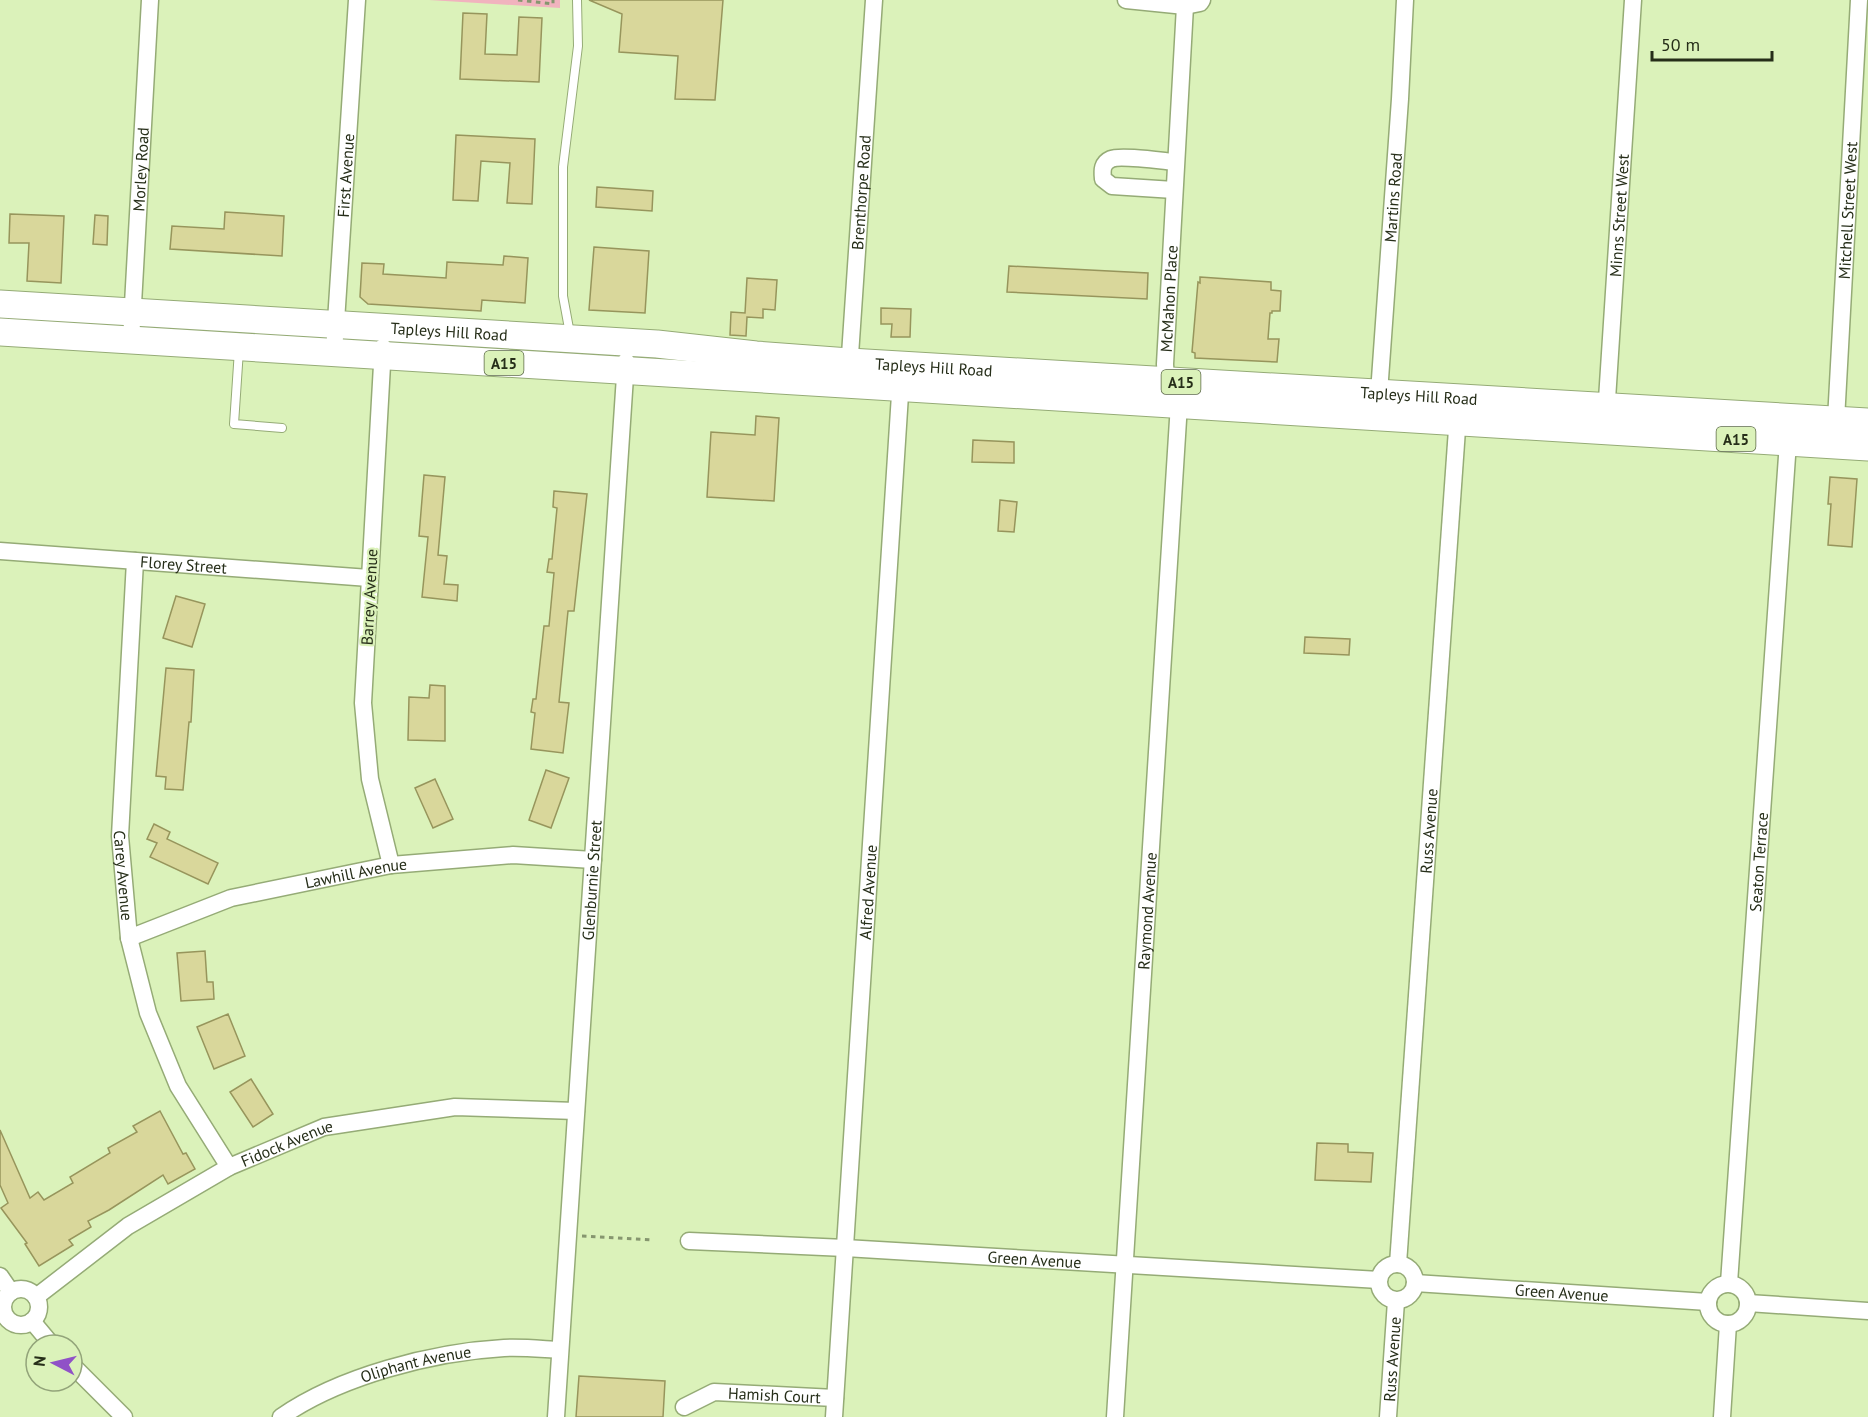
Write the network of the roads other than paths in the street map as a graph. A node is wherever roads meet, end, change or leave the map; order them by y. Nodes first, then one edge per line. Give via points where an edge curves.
1 (150, 0) edge
2 (357, 0) edge
3 (577, 0) edge
4 (874, 0) edge
5 (1126, 0) edge
6 (1202, 0) edge
7 (1406, 0) edge
8 (1633, 0) edge
9 (1859, 0) edge
10 (1185, 6) junction
11 (1175, 162) junction
12 (1174, 190) junction
13 (0, 304) edge
14 (133, 312) junction
15 (336, 324) junction
16 (385, 327) junction
17 (0, 332) edge
18 (570, 339) junction
19 (131, 340) junction
20 (627, 342) junction
21 (239, 346) junction
22 (334, 352) junction
23 (383, 355) junction
24 (626, 370) junction
25 (848, 373) junction
26 (901, 376) junction
27 (1166, 381) junction
28 (1379, 393) junction
29 (1179, 404) junction
30 (1459, 410) junction
31 (1606, 418) junction
32 (1836, 420) junction
33 (1868, 422) edge
34 (282, 428) dead end
35 (1788, 442) junction
36 (1868, 447) edge
37 (0, 551) edge
38 (135, 561) junction
39 (369, 578) junction
40 (593, 860) junction
41 (391, 865) junction
42 (129, 938) junction
43 (576, 1111) junction
44 (229, 1167) junction
45 (689, 1241) dead end
46 (844, 1248) junction
47 (1398, 1264) junction
48 (1124, 1265) junction
49 (0, 1276) edge
50 (1379, 1280) junction
51 (1415, 1283) junction
52 (1729, 1283) junction
53 (11, 1292) junction
54 (36, 1297) junction
55 (1396, 1300) junction
56 (1708, 1302) junction
57 (1748, 1303) junction
58 (1868, 1311) edge
59 (3, 1320) edge
60 (33, 1321) junction
61 (1728, 1324) junction
62 (42, 1333) edge
63 (560, 1350) junction
64 (84, 1377) edge
65 (835, 1398) junction
66 (684, 1407) dead end
67 (124, 1417) edge
68 (281, 1417) edge
69 (555, 1417) edge
70 (834, 1417) edge
71 (1115, 1417) edge
72 (1388, 1417) edge
73 (1722, 1417) edge

1 - 14 street, Morley Road
2 - 15 street, First Avenue
3 - 18 lane via 578,46 563,167 563,296
4 - 25 street, Brenthorpe Road
5 - 10 street
6 - 10 street
7 - 28 street, Martins Road
8 - 31 street, Minns Street West
9 - 32 street, Mitchell Street West
10 - 11 street, McMahon Place
11 - 12 street, McMahon Place
11 - 12 street via 1113,157 1104,163 1102,171 1103,179 1112,186
12 - 27 street, McMahon Place
13 - 14 main road, Tapleys Hill Road / A15
14 - 15 main road, Tapleys Hill Road / A15
14 - 19 street, Morley Road
15 - 16 main road, Tapleys Hill Road / A15
15 - 22 street, First Avenue
16 - 18 main road, Tapleys Hill Road / A15
16 - 23 street, Barrey Avenue
17 - 19 main road, Tapleys Hill Road / A15
18 - 20 main road, Tapleys Hill Road / A15
19 - 21 main road, Tapleys Hill Road / A15
20 - 24 street, Glenburnie Street
20 - 25 main road, Tapleys Hill Road / A15
21 - 22 main road, Tapleys Hill Road / A15
21 - 34 lane via 234,424
22 - 23 main road, Tapleys Hill Road / A15
23 - 24 main road, Tapleys Hill Road / A15
23 - 39 street, Barrey Avenue
24 - 25 main road, Tapleys Hill Road / A15
24 - 40 street, Glenburnie Street
25 - 26 main road, Tapleys Hill Road / A15
26 - 27 main road, Tapleys Hill Road / A15
26 - 29 main road, Tapleys Hill Road / A15
26 - 46 street, Alfred Avenue
27 - 28 main road, Tapleys Hill Road / A15
27 - 29 street
28 - 30 main road, Tapleys Hill Road / A15
29 - 30 main road, Tapleys Hill Road / A15
29 - 48 street, Raymond Avenue
30 - 31 main road, Tapleys Hill Road / A15
30 - 47 street, Russ Avenue
31 - 32 main road, Tapleys Hill Road / A15
31 - 35 main road, Tapleys Hill Road / A15
32 - 33 main road, Tapleys Hill Road / A15
35 - 36 main road, Tapleys Hill Road / A15
35 - 52 street, Seaton Terrace
37 - 38 street, Florey Street
38 - 39 street, Florey Street
38 - 42 street, Carey Avenue via 120,836
39 - 41 street, Barrey Avenue via 363,703 370,779
40 - 41 street, Lawhill Avenue via 513,855
40 - 43 street, Glenburnie Street
41 - 42 street, Lawhill Avenue via 231,898
42 - 44 street, Carey Avenue via 148,1013 178,1086
43 - 44 street, Fidock Avenue via 455,1107 324,1127
43 - 63 street, Glenburnie Street
44 - 54 street, Fidock Avenue via 128,1226
45 - 46 street, Green Avenue
46 - 48 street, Green Avenue
46 - 65 street, Alfred Avenue
47 - 50 street via 1388,1267
47 - 51 street via 1408,1268
48 - 50 street, Green Avenue
48 - 71 street, Raymond Avenue
49 - 53 street
50 - 55 street via 1385,1296
51 - 55 street via 1407,1298
51 - 56 street, Green Avenue
52 - 56 street via 1712,1291
52 - 57 street via 1743,1290
53 - 54 street via 28,1290
53 - 59 street via 3,1305
54 - 60 street via 39,1310
55 - 72 street, Russ Avenue
56 - 61 street via 1716,1320
57 - 58 street
57 - 61 street via 1742,1317
59 - 60 street via 20,1325
60 - 62 street
61 - 73 street
63 - 68 street, Oliphant Avenue via 505,1348 431,1357 343,1384
63 - 69 street, Glenburnie Street
64 - 67 street
65 - 66 street, Hamish Court via 714,1392
65 - 70 street, Alfred Avenue

